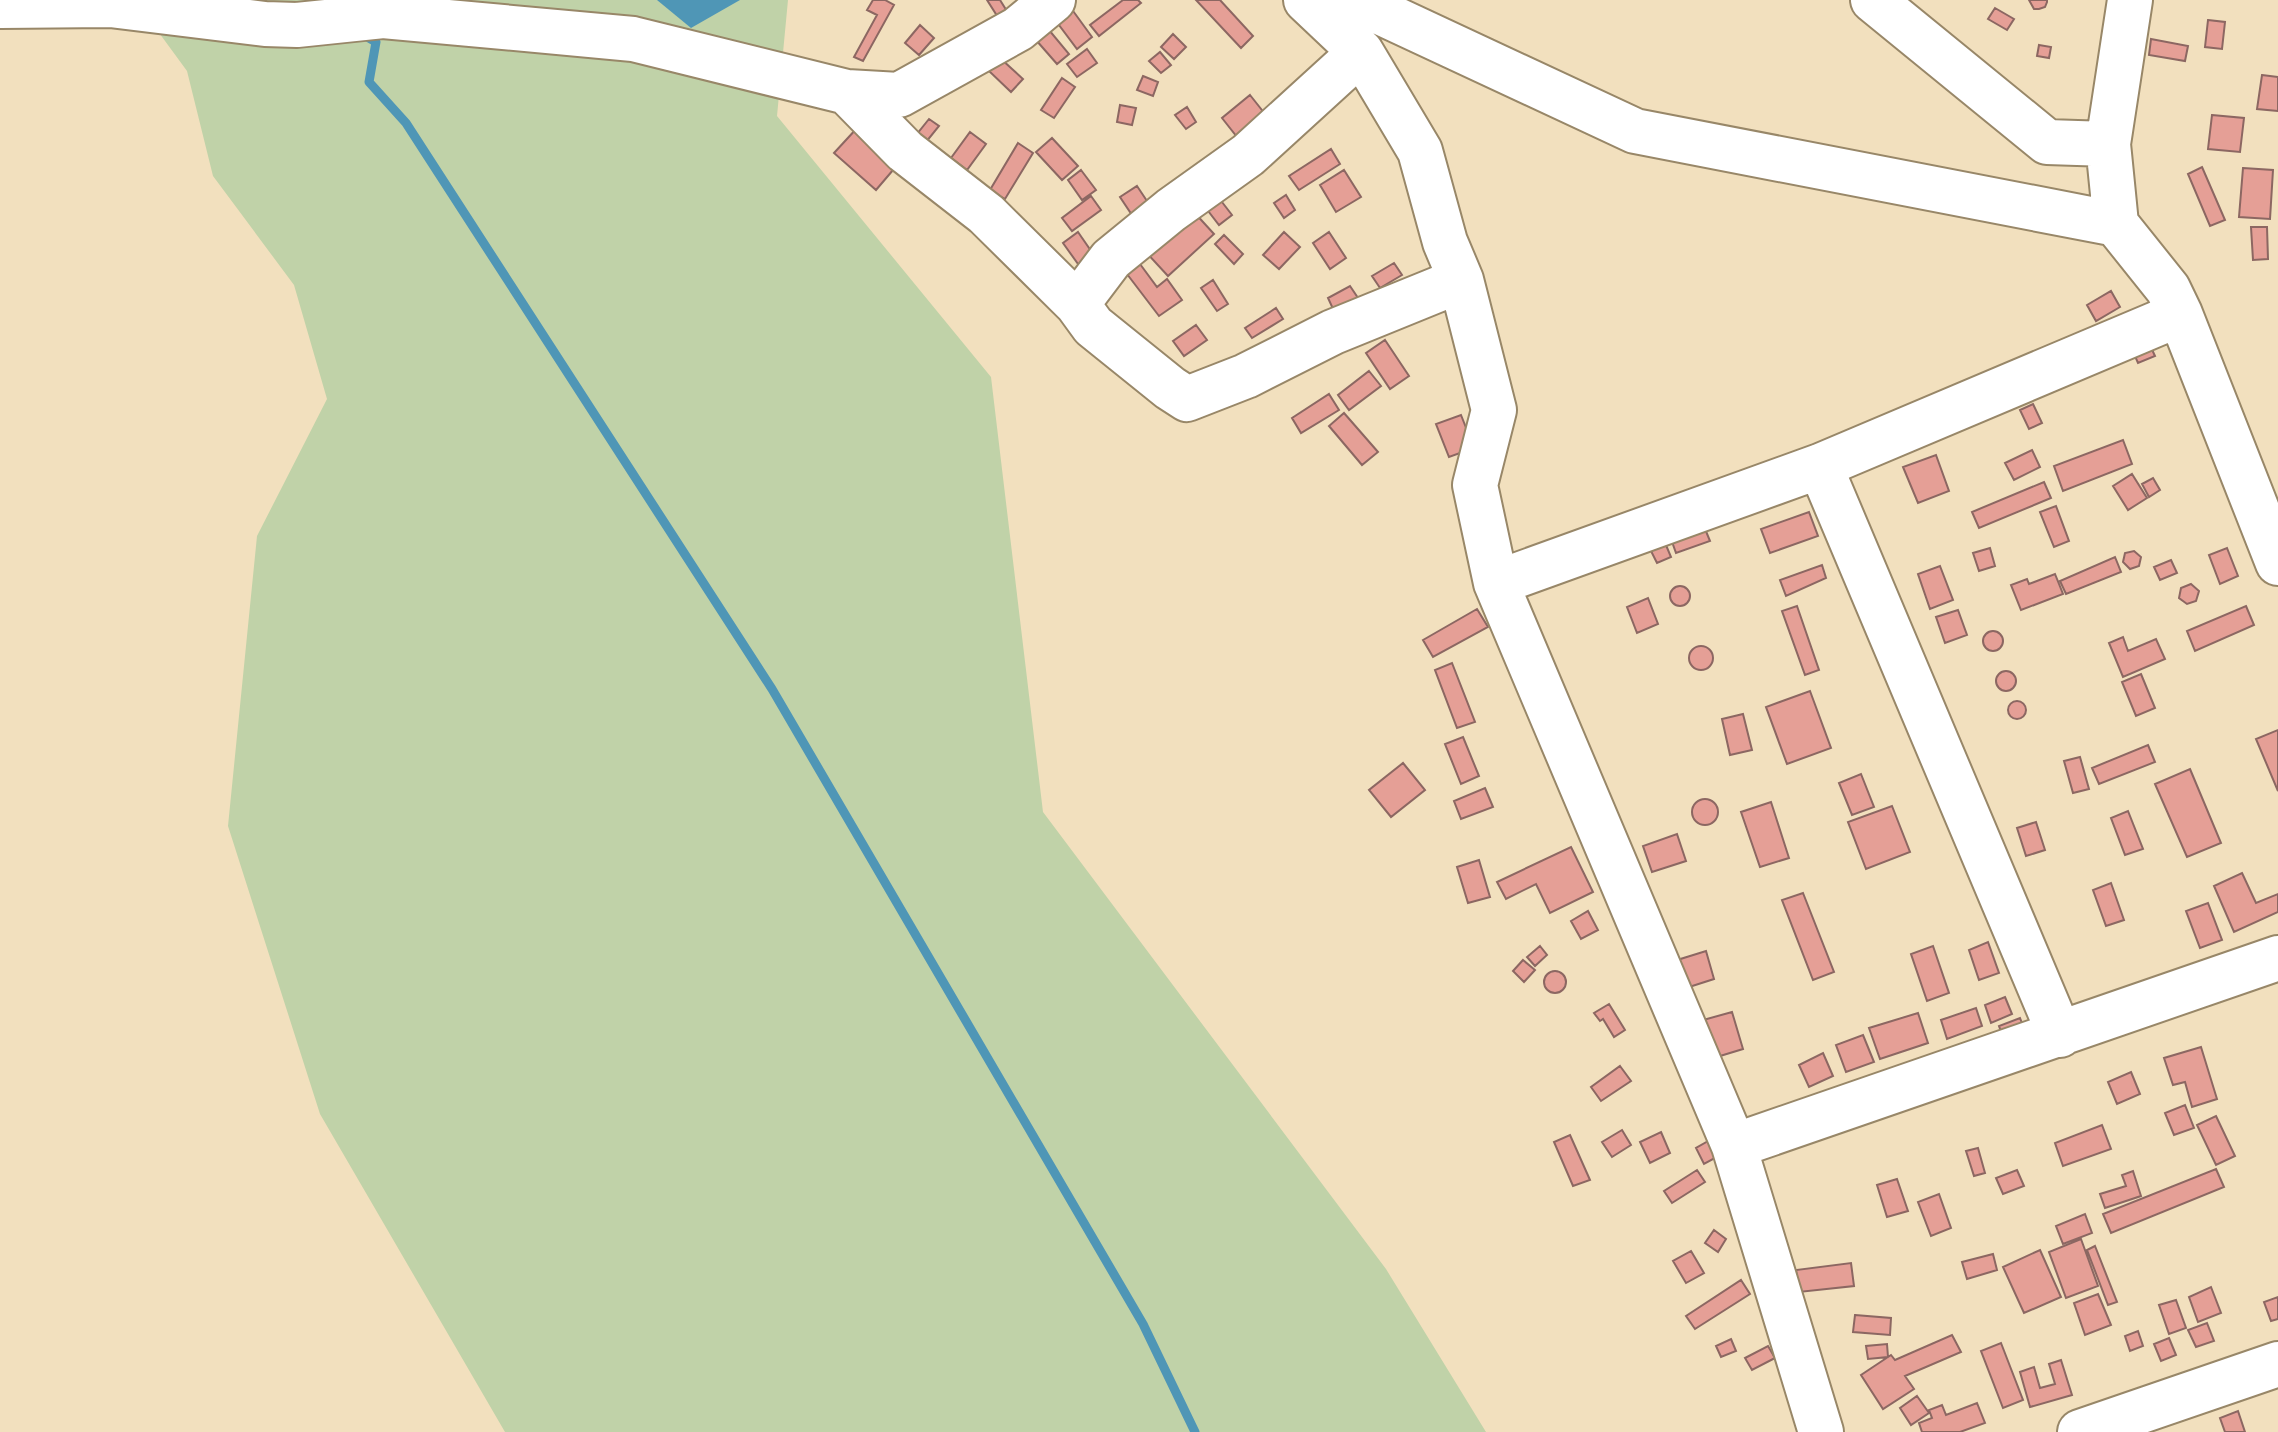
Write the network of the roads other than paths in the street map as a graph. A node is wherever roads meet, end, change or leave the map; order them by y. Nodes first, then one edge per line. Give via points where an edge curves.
1 (1053, 0) edge
2 (1306, 0) edge
3 (1354, 0) edge
4 (1873, 0) edge
5 (2130, 0) edge
6 (0, 6) edge
7 (1361, 52) junction
8 (847, 92) junction
9 (2108, 144) junction
10 (2116, 224) junction
11 (1461, 280) junction
12 (1077, 304) junction
13 (2180, 314) junction
14 (1820, 466) junction
15 (2278, 563) edge
16 (1496, 583) junction
17 (2278, 958) edge
18 (2060, 1035) junction
19 (1734, 1146) junction
20 (2278, 1364) edge
21 (1821, 1432) edge
22 (2080, 1432) edge

1 - 8 street via 1018,29 899,95
2 - 7 street
3 - 10 street via 1635,131
4 - 9 street via 2047,142
5 - 9 street
6 - 8 street via 110,5 297,25 383,16 633,39
7 - 11 street via 1420,151
7 - 12 street via 1248,155 1111,259
8 - 12 street via 905,151 986,214
9 - 10 street
10 - 13 street via 2168,289
11 - 12 street via 1187,399 1093,326
11 - 16 street via 1494,410 1475,485
13 - 14 street
13 - 15 street
14 - 16 street
14 - 18 street
16 - 19 street
17 - 18 street
18 - 19 street
19 - 21 street
20 - 22 street

